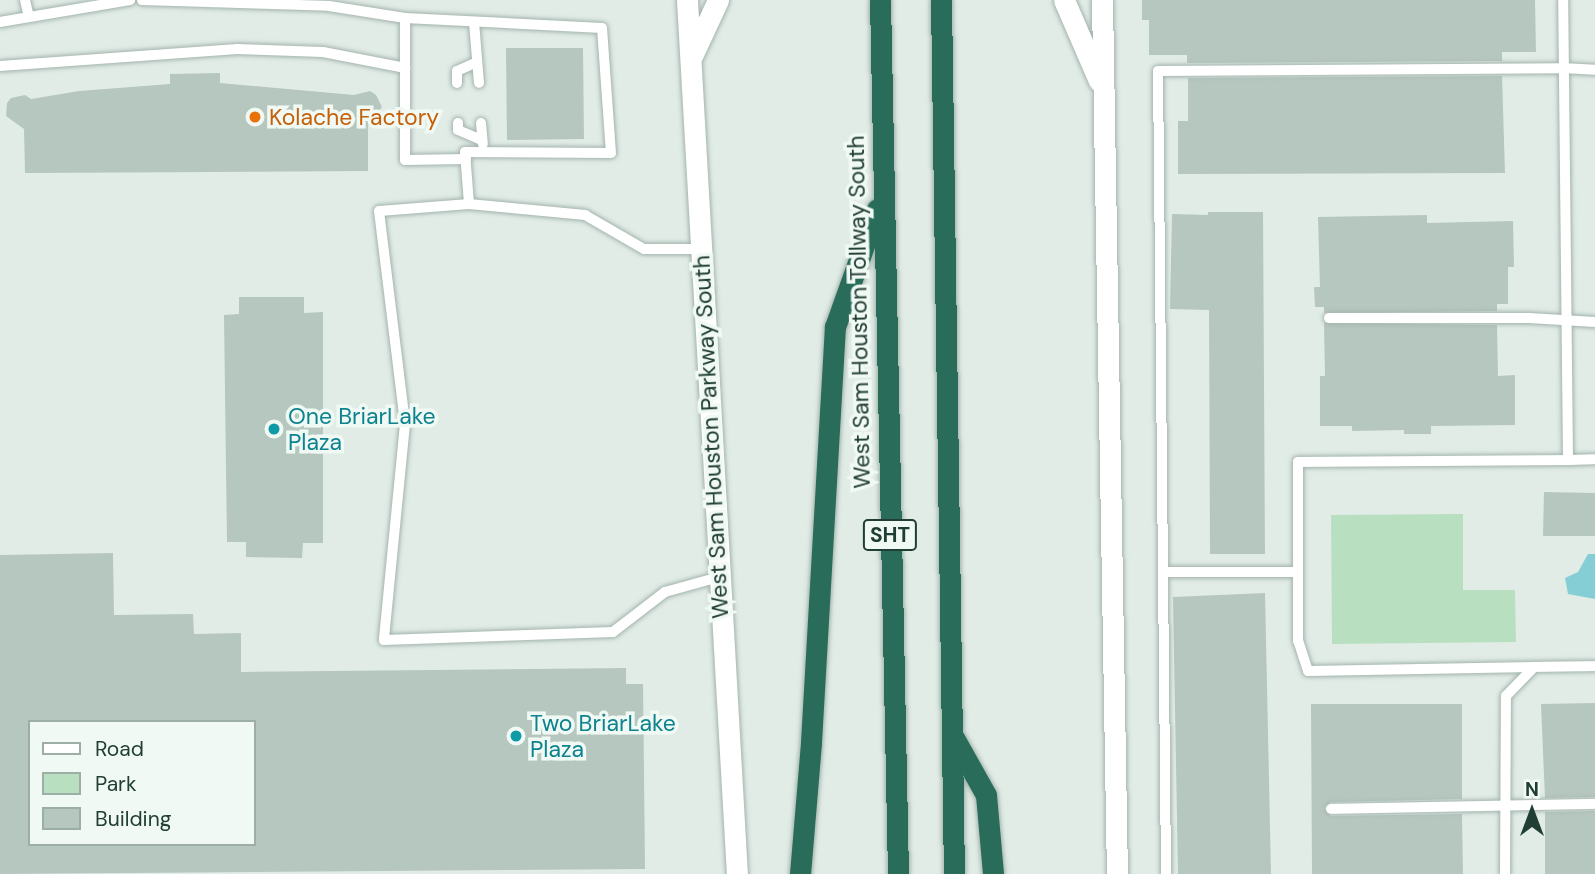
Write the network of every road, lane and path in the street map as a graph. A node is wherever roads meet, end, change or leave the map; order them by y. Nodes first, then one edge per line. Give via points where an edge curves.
1 (25, 0) edge
2 (130, 0) edge
3 (142, 0) edge
4 (687, 0) edge
5 (718, 0) edge
6 (880, 0) edge
7 (941, 0) edge
8 (1064, 0) edge
9 (1102, 0) edge
10 (1563, 0) edge
11 (329, 3) edge
12 (29, 17) junction
13 (405, 19) junction
14 (0, 22) edge
15 (474, 22) junction
16 (689, 61) junction
17 (477, 62) junction
18 (0, 65) edge
19 (405, 68) junction
20 (1562, 68) junction
21 (1595, 70) edge
22 (457, 82) dead end
23 (479, 83) dead end
24 (1102, 89) junction
25 (458, 123) dead end
26 (481, 123) dead end
27 (482, 140) junction
28 (483, 152) junction
29 (466, 159) junction
30 (881, 197) junction
31 (469, 204) junction
32 (700, 249) junction
33 (1329, 318) dead end
34 (1566, 319) junction
35 (1595, 322) edge
36 (1595, 459) edge
37 (1568, 460) junction
38 (1163, 572) junction
39 (1298, 572) junction
40 (719, 577) junction
41 (1595, 666) edge
42 (1534, 667) junction
43 (952, 734) junction
44 (1505, 804) junction
45 (1595, 804) edge
46 (1331, 809) dead end
47 (737, 874) edge
48 (800, 874) edge
49 (898, 874) edge
50 (954, 874) edge
51 (993, 874) edge
52 (1117, 874) edge
53 (1166, 874) edge
54 (1505, 874) edge

1 - 12 lane
2 - 12 lane
3 - 11 lane
4 - 16 main road, West Sam Houston Parkway South
5 - 16 main road
6 - 30 highway, West Sam Houston Tollway South / SHT
7 - 43 highway, SHT
8 - 24 main road
9 - 24 main road
10 - 20 lane
11 - 13 lane
12 - 14 lane
13 - 15 lane
13 - 19 lane
15 - 17 lane
15 - 28 lane via 602,28 611,129 611,153
16 - 32 main road, West Sam Houston Parkway South
17 - 22 lane via 457,71
17 - 23 lane
18 - 19 lane via 237,49 323,52
19 - 29 lane via 405,160
20 - 21 lane
20 - 34 lane
20 - 38 lane via 1158,71
24 - 52 main road
25 - 27 lane via 458,130
26 - 27 lane
27 - 28 lane
28 - 29 lane via 465,152
29 - 31 lane
30 - 48 highway via 835,327
30 - 49 highway, West Sam Houston Tollway South / SHT
31 - 32 lane via 585,215 644,249
31 - 40 lane via 379,211 405,424 384,640 613,632 665,592
32 - 40 main road, West Sam Houston Parkway South
33 - 34 lane
34 - 35 lane
34 - 37 lane
36 - 37 lane
37 - 39 lane via 1298,461
38 - 39 lane
38 - 53 lane
39 - 42 lane via 1298,641 1308,671
40 - 47 main road, West Sam Houston Parkway South
41 - 42 lane
42 - 44 lane via 1506,696
43 - 50 highway, SHT
43 - 51 highway via 986,795
44 - 45 lane
44 - 46 lane
44 - 54 lane

